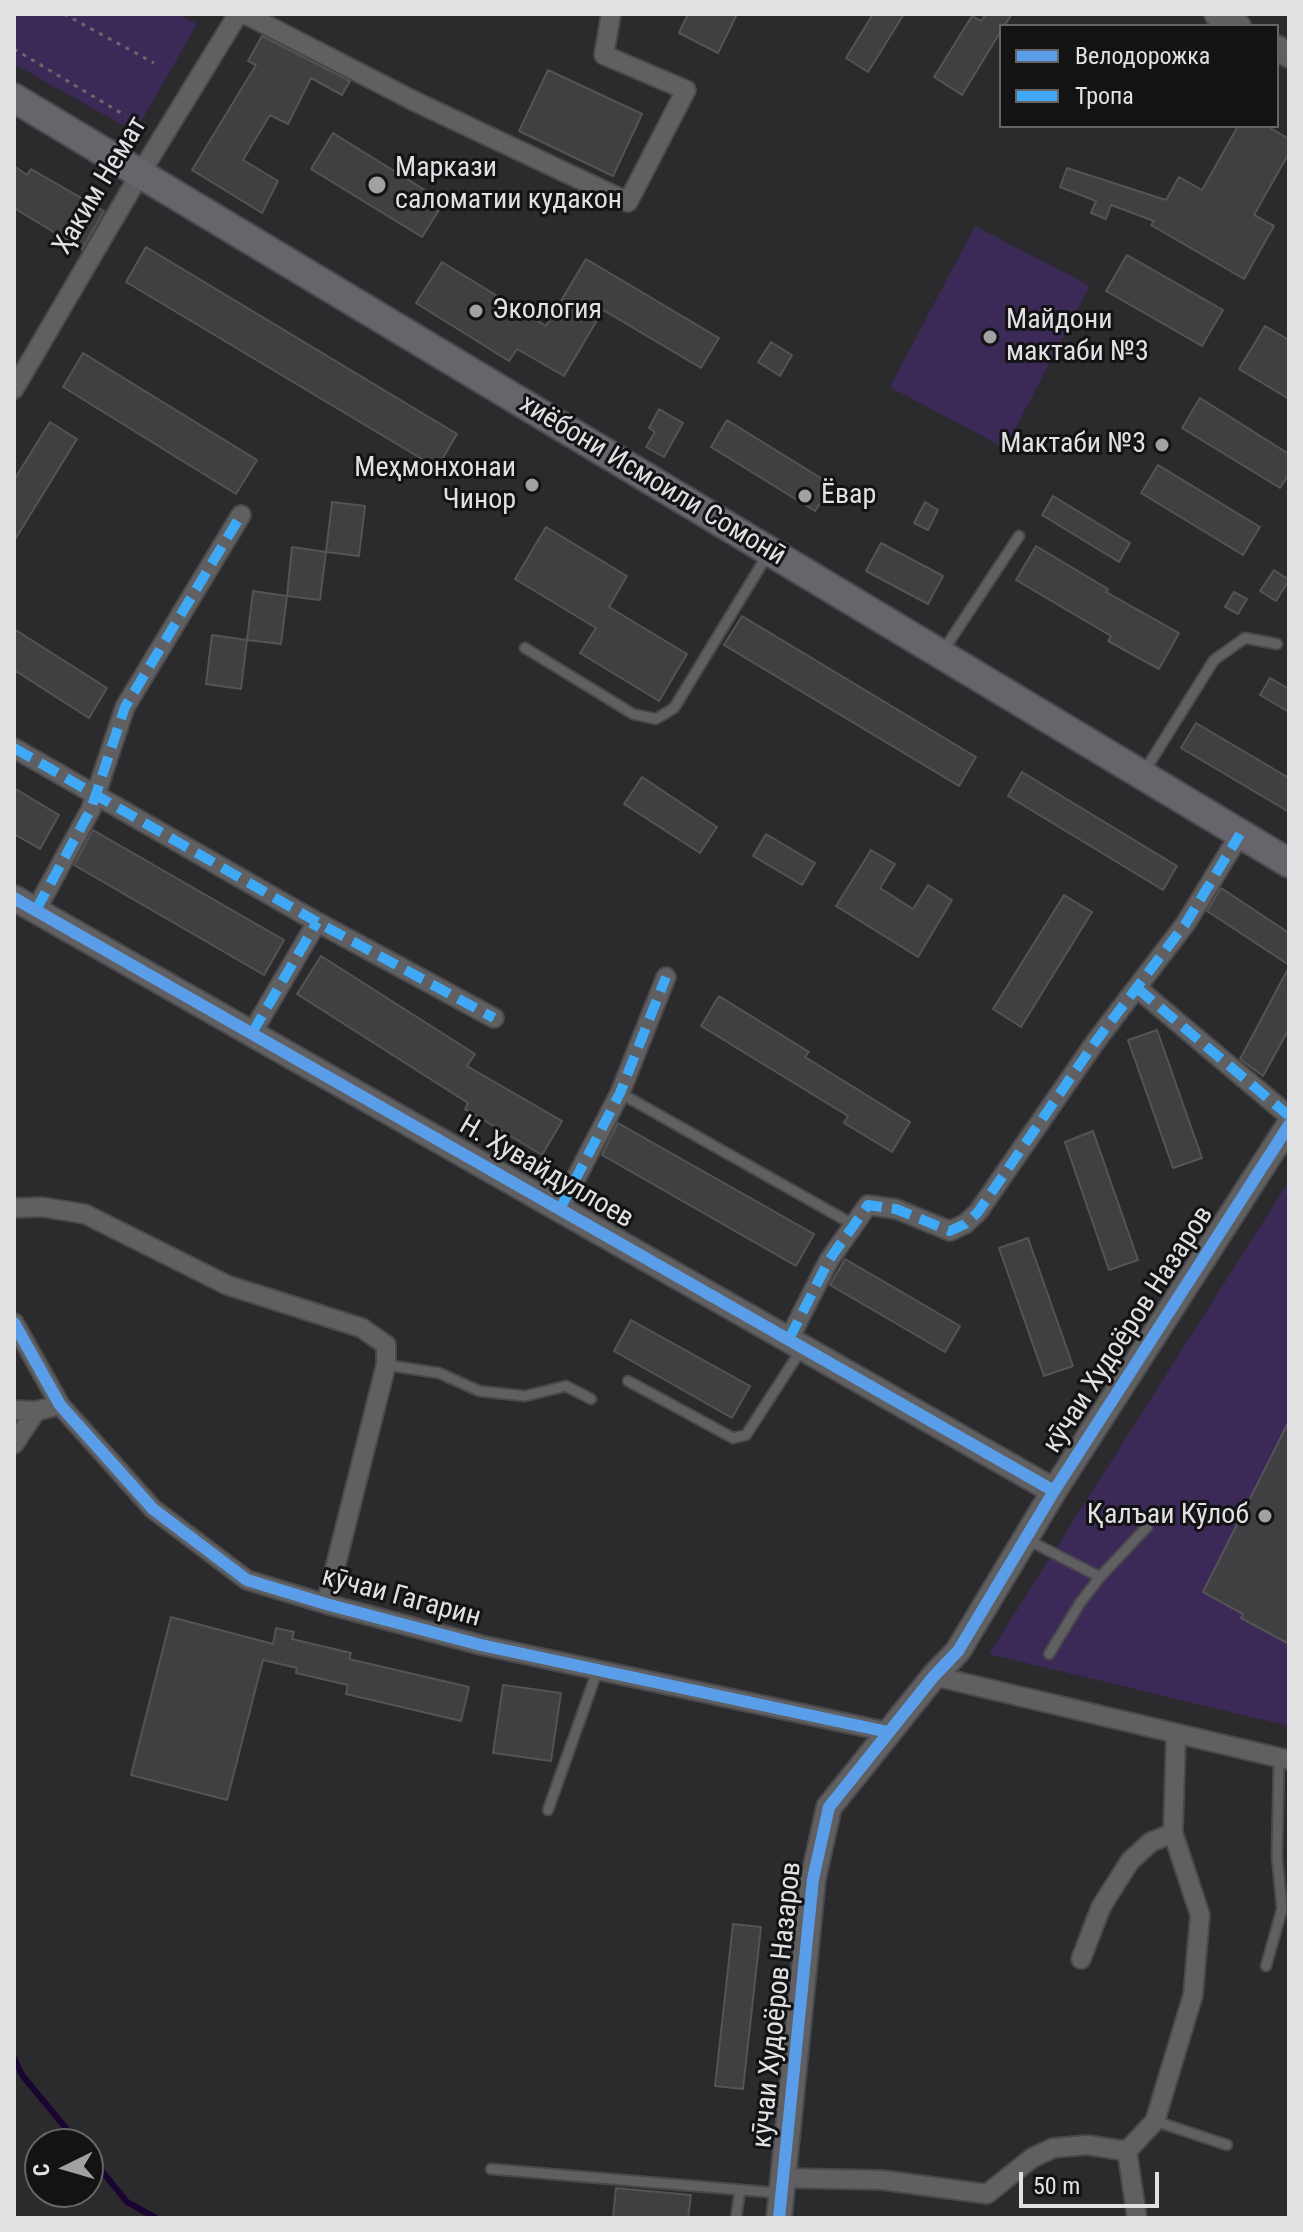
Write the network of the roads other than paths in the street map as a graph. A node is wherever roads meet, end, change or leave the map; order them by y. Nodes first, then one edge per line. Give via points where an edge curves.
1 (238, 14) edge
2 (245, 14) edge
3 (611, 14) edge
4 (1217, 14) edge
5 (1234, 24) edge
6 (14, 98) edge
7 (140, 174) junction
8 (14, 389) edge
9 (241, 515) dead end
10 (1019, 536) dead end
11 (770, 551) junction
12 (1277, 644) dead end
13 (525, 648) dead end
14 (941, 654) junction
15 (14, 748) edge
16 (1142, 775) junction
17 (96, 794) junction
18 (1240, 834) junction
19 (1289, 863) edge
20 (14, 898) edge
21 (36, 910) junction
22 (317, 922) junction
23 (666, 977) dead end
24 (1137, 988) junction
25 (494, 1018) dead end
26 (252, 1033) junction
27 (620, 1093) junction
28 (1289, 1116) edge
29 (1289, 1125) edge
30 (14, 1208) edge
31 (560, 1209) junction
32 (854, 1225) junction
33 (14, 1323) edge
34 (796, 1343) junction
35 (386, 1365) junction
36 (628, 1381) dead end
37 (591, 1399) dead end
38 (60, 1405) junction
39 (14, 1410) edge
40 (36, 1411) junction
41 (14, 1444) edge
42 (1054, 1491) junction
43 (1147, 1527) dead end
44 (1025, 1538) junction
45 (1100, 1577) junction
46 (326, 1604) junction
47 (1049, 1654) dead end
48 (598, 1669) junction
49 (934, 1676) junction
50 (888, 1732) junction
51 (1176, 1735) junction
52 (1284, 1759) edge
53 (548, 1810) dead end
54 (1173, 1833) junction
55 (1081, 1959) dead end
56 (1266, 1966) dead end
57 (1155, 2121) junction
58 (1227, 2145) dead end
59 (1127, 2151) junction
60 (491, 2169) dead end
61 (783, 2186) junction
62 (740, 2190) junction
63 (736, 2218) edge
64 (779, 2218) edge
65 (1137, 2218) edge

1 - 7 street, Ҳаким Немат
2 - 3 street via 628,202 686,90 604,55
4 - 5 street
6 - 7 main road, хиёбони Исмоили Сомонӣ
7 - 8 street, Ҳаким Немат
7 - 11 main road, хиёбони Исмоили Сомонӣ
9 - 17 street via 125,707
10 - 14 lane
11 - 13 lane via 674,708 656,719 633,714
11 - 14 main road, хиёбони Исмоили Сомонӣ
12 - 16 lane via 1245,638 1214,660
14 - 16 main road, хиёбони Исмоили Сомонӣ
15 - 17 street
16 - 18 main road, хиёбони Исмоили Сомонӣ
17 - 21 street
17 - 22 street
18 - 19 main road, хиёбони Исмоили Сомонӣ
18 - 24 street via 1186,923
20 - 21 street, Н. Ҳувайдуллоев
21 - 26 street, Н. Ҳувайдуллоев
22 - 25 street
22 - 26 street
23 - 27 street
24 - 28 street
24 - 32 street via 965,1224 950,1231 896,1209 868,1205
26 - 31 street, Н. Ҳувайдуллоев
27 - 31 street
27 - 32 lane
29 - 42 street, кӯчаи Худоёров Назаров
30 - 35 street via 85,1214 227,1285 362,1328 386,1345
31 - 34 street, Н. Ҳувайдуллоев
32 - 34 street via 829,1260
33 - 38 street, кӯчаи Гагарин
34 - 36 lane via 746,1435 733,1438
34 - 42 street, Н. Ҳувайдуллоев
35 - 37 lane via 439,1373 479,1391 525,1396 566,1386
35 - 46 street
38 - 40 street
38 - 46 street, кӯчаи Гагарин via 153,1509 247,1580
39 - 40 street
40 - 41 street
42 - 44 street, кӯчаи Худоёров Назаров
43 - 45 lane
44 - 45 lane
44 - 49 street, кӯчаи Худоёров Назаров via 958,1651
45 - 47 lane
46 - 48 street, кӯчаи Гагарин
48 - 50 street, кӯчаи Гагарин
48 - 53 lane
49 - 50 street, кӯчаи Худоёров Назаров
49 - 51 street
50 - 61 street, кӯчаи Худоёров Назаров via 829,1807 813,1879
51 - 52 street
51 - 54 street
52 - 56 lane via 1277,1856 1282,1909
54 - 55 street via 1151,1842 1130,1861 1101,1907
54 - 57 street via 1200,1915 1193,1995
57 - 58 lane
57 - 59 street
59 - 61 street via 1087,2145 1053,2148 987,2194 882,2180
59 - 65 street
60 - 62 lane
61 - 62 lane
61 - 64 street, кӯчаи Худоёров Назаров
62 - 63 lane

